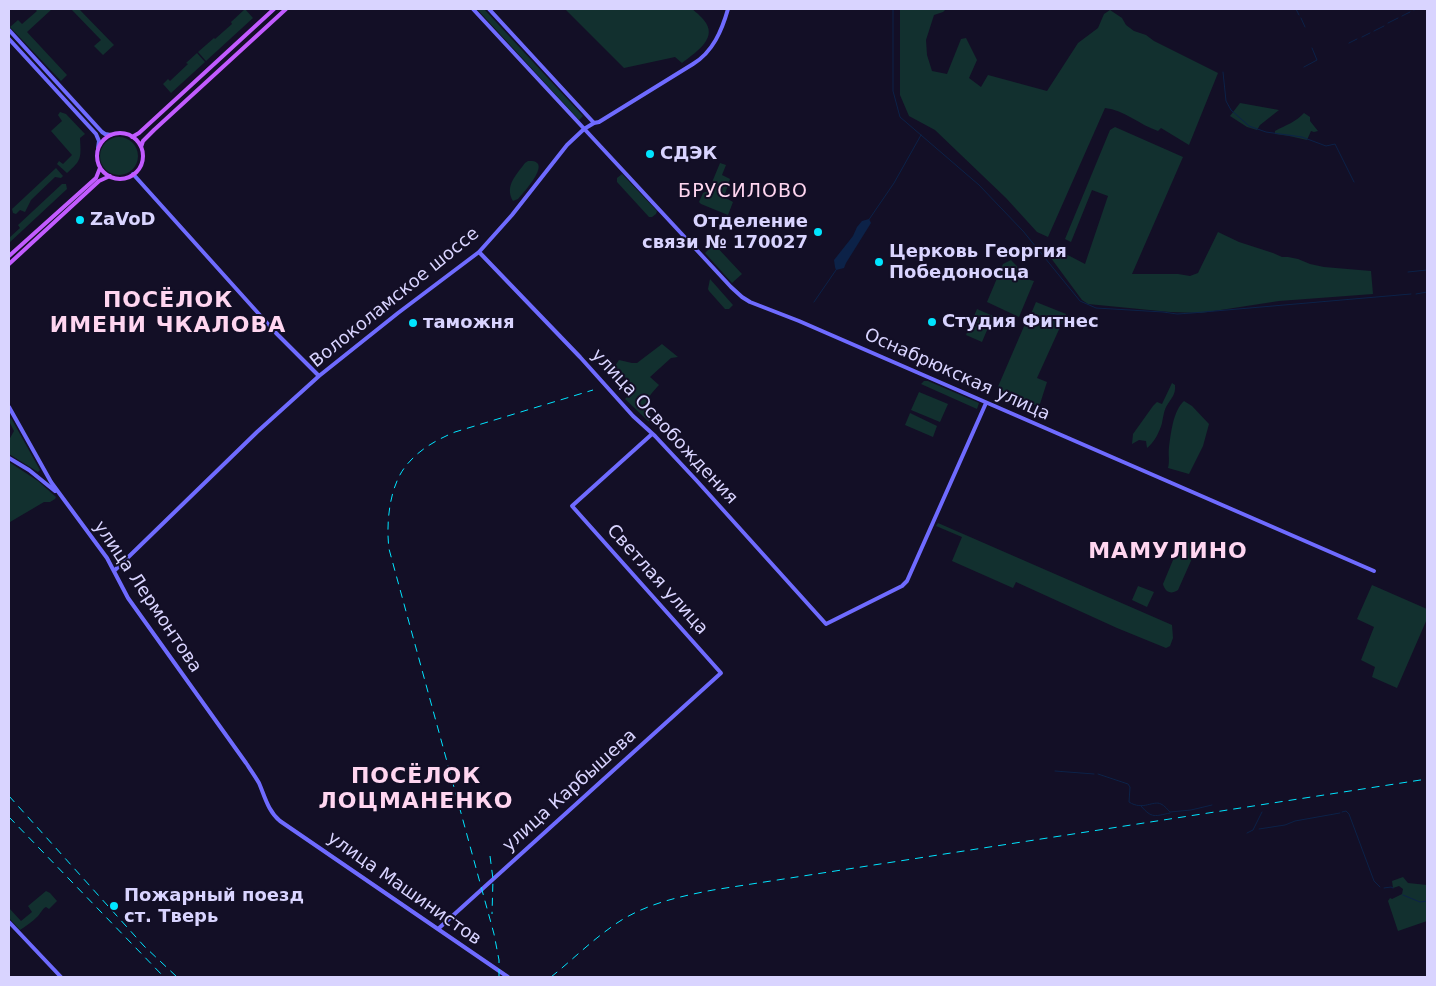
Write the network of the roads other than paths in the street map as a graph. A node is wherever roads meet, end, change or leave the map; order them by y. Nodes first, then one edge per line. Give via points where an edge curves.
1 (274, 9) edge
2 (286, 9) edge
3 (473, 9) edge
4 (489, 9) edge
5 (728, 9) edge
6 (9, 30) edge
7 (9, 39) edge
8 (594, 123) junction
9 (584, 128) junction
10 (111, 135) junction
11 (132, 137) junction
12 (141, 147) junction
13 (98, 148) junction
14 (100, 168) junction
15 (133, 174) junction
16 (110, 176) junction
17 (479, 252) junction
18 (9, 256) edge
19 (9, 264) edge
20 (318, 376) junction
21 (986, 403) junction
22 (9, 407) edge
23 (652, 434) junction
24 (9, 458) edge
25 (64, 502) junction
26 (114, 571) junction
27 (1374, 571) dead end
28 (721, 673) joint
29 (265, 800) joint
30 (9, 922) edge
31 (438, 929) junction
32 (61, 977) edge
33 (508, 977) edge

1 - 11 main road
2 - 12 main road via 143,140
3 - 9 main road, Оснабрюкская улица
4 - 8 main road
5 - 8 main road, Волоколамское шоссе via 714,43 699,60
6 - 10 main road via 102,132
7 - 13 main road via 96,134
8 - 9 main road, Волоколамское шоссе
9 - 17 main road, Волоколамское шоссе
9 - 21 main road, Оснабрюкская улица via 744,299
10 - 11 main road via 122,133
10 - 13 main road
11 - 12 main road
12 - 15 main road via 141,163
13 - 14 main road
14 - 16 main road
14 - 18 main road via 96,178
15 - 16 main road via 123,178
15 - 20 main road
16 - 19 main road via 99,181
17 - 20 main road, Волоколамское шоссе
17 - 23 main road, улица Освобождения
20 - 26 main road, Волоколамское шоссе
21 - 23 main road, улица Освобождения via 910,576 902,586 826,624
21 - 27 main road, Оснабрюкская улица
22 - 25 main road, улица Лермонтова
23 - 28 main road, Светлая улица via 572,506
24 - 25 main road via 36,475
25 - 26 main road, улица Лермонтова
26 - 29 main road, улица Лермонтова via 131,603 254,775
28 - 31 main road, улица Карбышева
29 - 31 main road, улица Машинистов via 279,820
30 - 32 main road
31 - 33 main road, улица Машинистов

